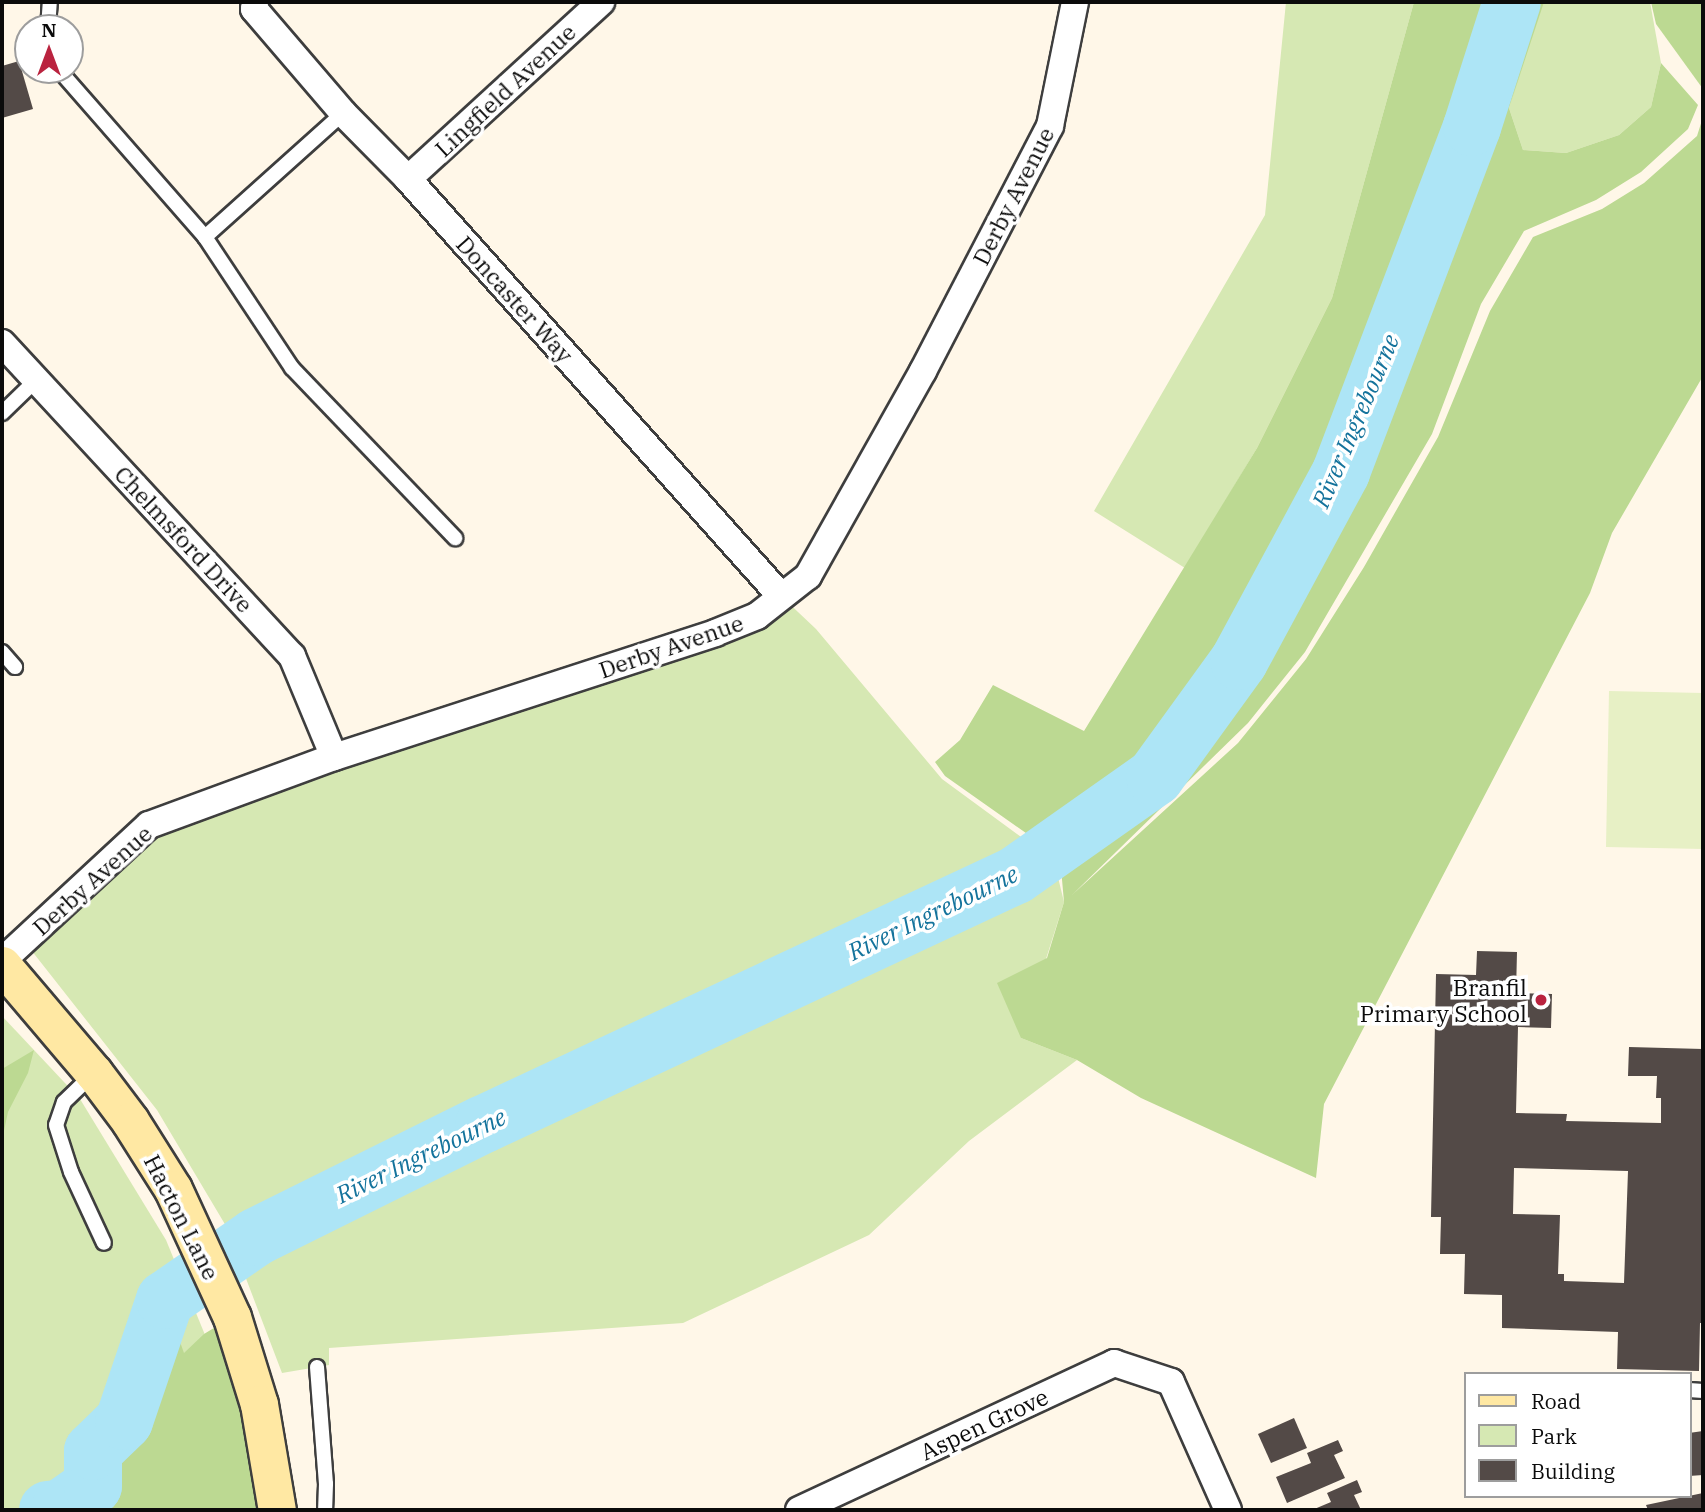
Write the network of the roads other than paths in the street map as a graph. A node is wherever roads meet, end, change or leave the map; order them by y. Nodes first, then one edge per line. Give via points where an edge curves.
1 (255, 2) edge
2 (601, 2) edge
3 (1075, 2) edge
4 (71, 84) edge
5 (343, 113) junction
6 (408, 179) junction
7 (205, 237) junction
8 (2, 343) edge
9 (36, 380) junction
10 (2, 413) edge
11 (456, 538) dead end
12 (780, 595) junction
13 (2, 652) edge
14 (15, 667) dead end
15 (334, 757) junction
16 (2, 963) edge
17 (94, 1073) junction
18 (104, 1243) dead end
19 (317, 1367) dead end
20 (277, 1510) edge
21 (325, 1510) edge
22 (799, 1510) edge
23 (1228, 1510) edge

1 - 5 street, Doncaster Way via 254,9
2 - 6 street, Lingfield Avenue
3 - 12 street, Derby Avenue via 1051,126 923,371 808,576
4 - 7 lane
5 - 6 street, Doncaster Way
5 - 7 lane
6 - 12 street, Doncaster Way
7 - 11 lane via 292,368
8 - 9 street, Chelmsford Drive
9 - 10 lane
9 - 15 street, Chelmsford Drive via 292,656
12 - 15 street, Derby Avenue via 757,616 715,633
13 - 14 lane
15 - 16 street, Derby Avenue via 149,825
16 - 17 street, Hacton Lane
17 - 18 lane via 64,1102 55,1125
17 - 20 street, Hacton Lane via 173,1189 232,1317 260,1404
19 - 21 lane
22 - 23 street, Aspen Grove via 1114,1363 1171,1382

